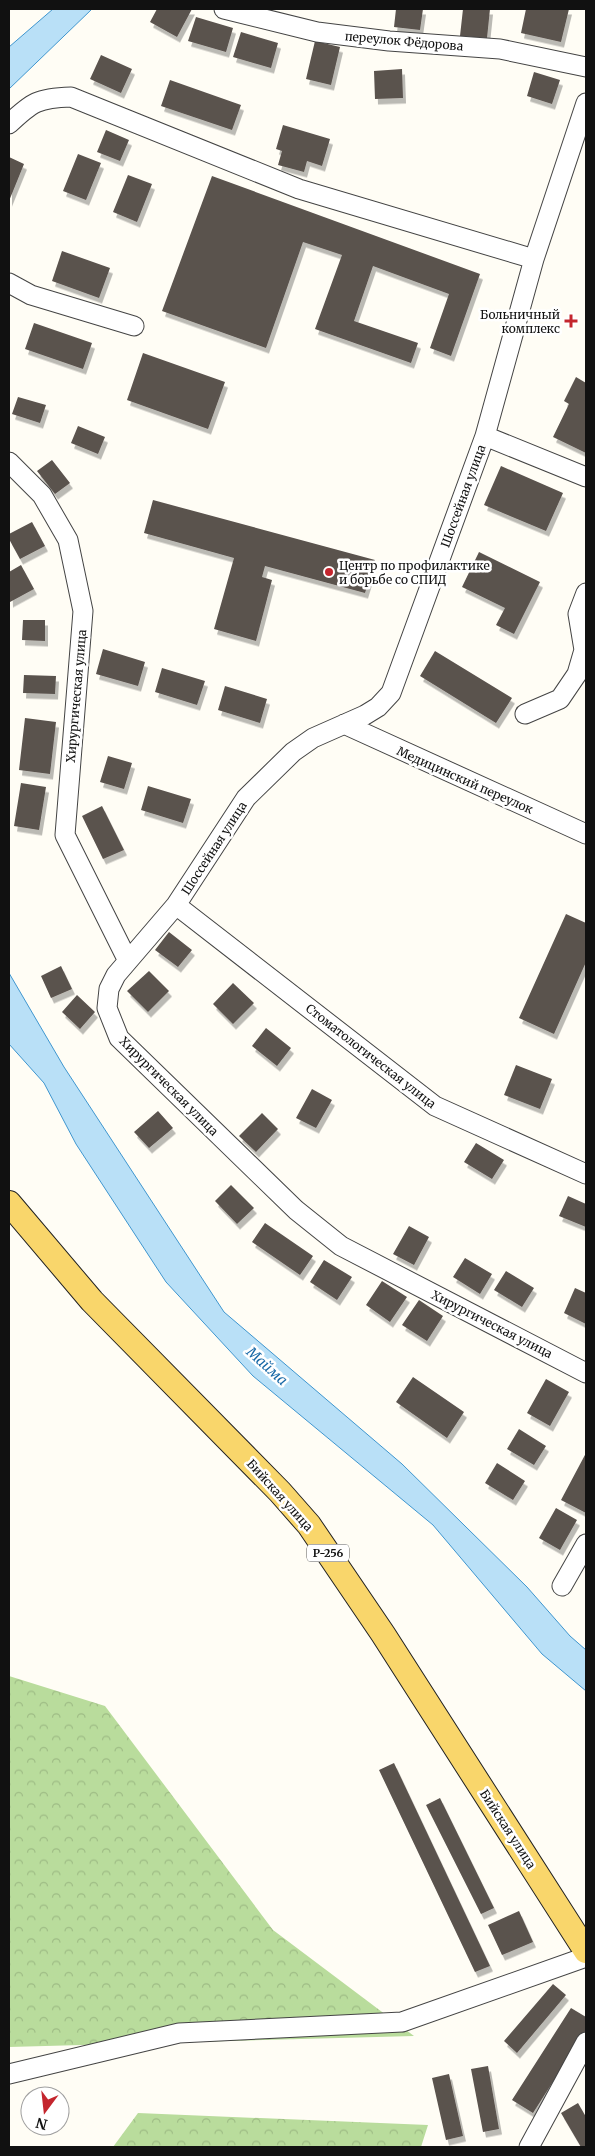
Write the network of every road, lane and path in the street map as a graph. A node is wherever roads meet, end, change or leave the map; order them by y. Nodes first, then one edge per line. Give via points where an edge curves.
1 (224, 9) edge
2 (586, 67) edge
3 (586, 103) edge
4 (9, 124) edge
5 (534, 259) junction
6 (9, 283) edge
7 (134, 326) dead end
8 (486, 436) junction
9 (9, 462) edge
10 (586, 477) edge
11 (586, 593) edge
12 (525, 714) dead end
13 (344, 724) junction
14 (586, 834) edge
15 (176, 905) junction
16 (128, 961) junction
17 (586, 1174) edge
18 (9, 1203) edge
19 (586, 1373) edge
20 (586, 1544) edge
21 (562, 1586) dead end
22 (586, 1951) edge
23 (586, 1957) edge
24 (586, 2042) edge
25 (9, 2074) edge
26 (529, 2147) edge

1 - 2 street, переулок Фёдорова via 317,32 500,49
3 - 5 street, Шоссейная улица
4 - 5 street via 30,104 53,97 71,97 299,189
5 - 8 street, Шоссейная улица
6 - 7 street via 32,295
8 - 10 street
8 - 13 street, Шоссейная улица via 391,693 378,707
9 - 16 street, Хирургическая улица via 42,495 68,540 83,611 65,835
11 - 12 street via 578,614 584,650 577,674 560,699
13 - 14 street, Медицинский переулок
13 - 15 street, Шоссейная улица via 313,738 293,752 246,798
15 - 16 street, Шоссейная улица
15 - 17 street, Стоматологическая улица via 435,1106
16 - 19 street, Хирургическая улица via 109,990 107,1008 119,1038 296,1210 340,1246
18 - 22 main road, Бийская улица / Р-256 via 92,1300 310,1525
20 - 21 street
23 - 25 street via 402,2022 179,2033
24 - 26 street

